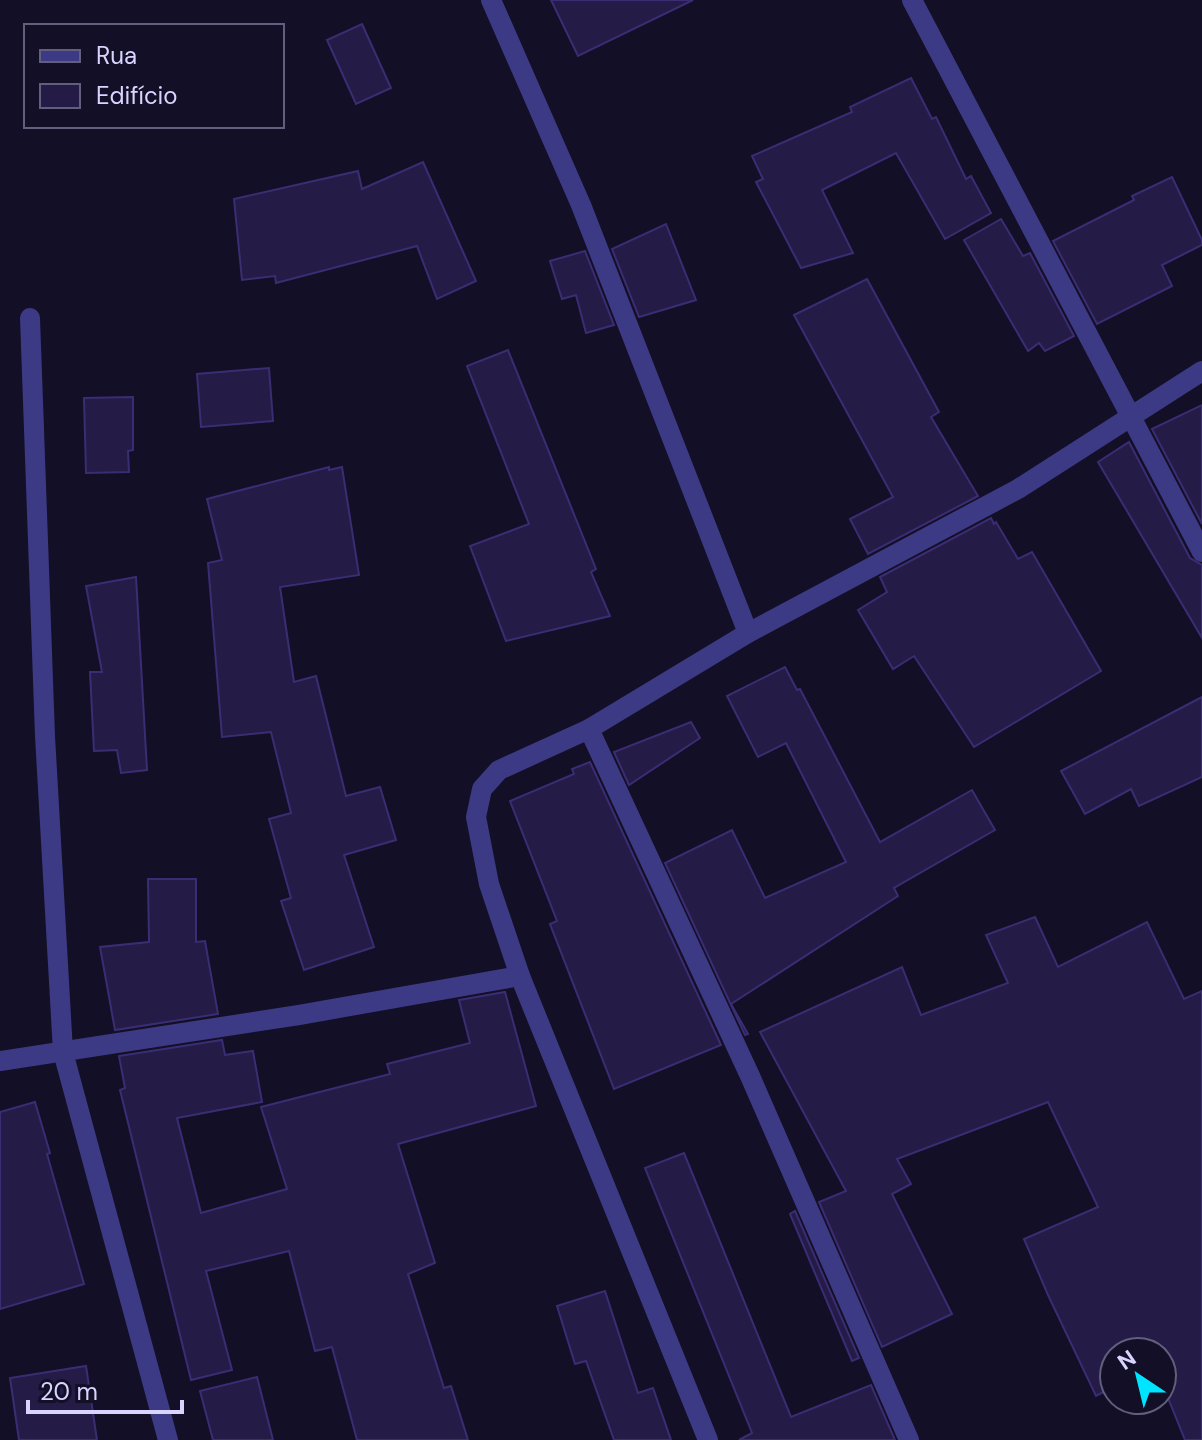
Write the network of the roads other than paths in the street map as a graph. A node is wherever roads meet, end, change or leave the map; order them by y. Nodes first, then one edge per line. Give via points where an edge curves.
1 (491, 0) edge
2 (912, 0) edge
3 (30, 318) dead end
4 (1202, 371) edge
5 (1131, 417) junction
6 (1202, 552) edge
7 (748, 633) junction
8 (589, 729) junction
9 (520, 976) junction
10 (63, 1052) junction
11 (0, 1061) edge
12 (168, 1440) edge
13 (708, 1440) edge
14 (909, 1440) edge

1 - 7 street via 581,205
2 - 5 street
3 - 10 street
4 - 5 street
5 - 6 street
5 - 7 street via 1018,489
7 - 8 street
8 - 9 street via 499,770 482,789 476,817 489,884
8 - 14 street via 750,1076
9 - 10 street
9 - 13 street
10 - 11 street
10 - 12 street

